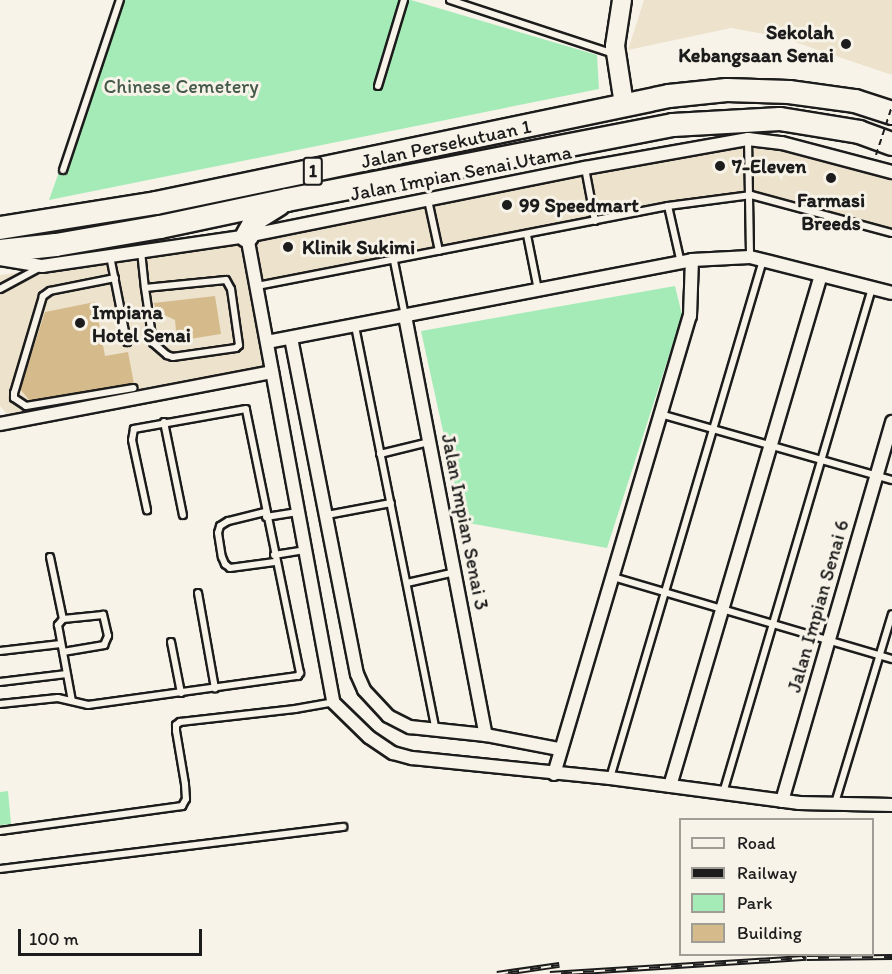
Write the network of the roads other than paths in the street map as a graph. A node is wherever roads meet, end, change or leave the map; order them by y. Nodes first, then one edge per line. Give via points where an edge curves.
1 (120, 0) edge
2 (404, 0) edge
3 (450, 0) edge
4 (622, 0) edge
5 (615, 54) junction
6 (378, 86) dead end
7 (855, 101) junction
8 (624, 104) junction
9 (892, 106) edge
10 (892, 113) edge
11 (748, 140) junction
12 (884, 149) edge
13 (585, 168) junction
14 (63, 170) dead end
15 (892, 172) edge
16 (751, 195) junction
17 (287, 200) junction
18 (428, 200) junction
19 (668, 206) junction
20 (595, 222) junction
21 (0, 228) edge
22 (892, 233) edge
23 (527, 235) junction
24 (248, 236) junction
25 (141, 250) junction
26 (439, 251) junction
27 (0, 252) edge
28 (110, 255) junction
29 (750, 257) junction
30 (0, 259) edge
31 (763, 260) junction
32 (394, 261) junction
33 (686, 261) junction
34 (42, 266) junction
35 (821, 275) junction
36 (115, 278) junction
37 (257, 286) junction
38 (145, 288) junction
39 (872, 288) junction
40 (0, 289) edge
41 (538, 291) junction
42 (892, 293) edge
43 (405, 316) junction
44 (356, 326) junction
45 (291, 338) junction
46 (128, 342) dead end
47 (267, 342) junction
48 (272, 372) junction
49 (134, 388) dead end
50 (72, 405) junction
51 (660, 414) junction
52 (164, 422) junction
53 (892, 423) edge
54 (0, 424) edge
55 (713, 429) junction
56 (429, 442) junction
57 (769, 446) junction
58 (380, 454) junction
59 (819, 460) junction
60 (876, 475) junction
61 (892, 480) edge
62 (391, 503) junction
63 (147, 510) dead end
64 (298, 512) junction
65 (183, 515) dead end
66 (266, 515) junction
67 (327, 515) junction
68 (305, 550) junction
69 (50, 557) dead end
70 (274, 558) junction
71 (455, 573) junction
72 (612, 577) junction
73 (407, 583) junction
74 (663, 592) junction
75 (198, 593) dead end
76 (721, 609) junction
77 (892, 614) edge
78 (63, 619) junction
79 (772, 623) junction
80 (828, 639) junction
81 (171, 642) dead end
82 (61, 644) junction
83 (0, 651) edge
84 (63, 652) junction
85 (880, 655) junction
86 (892, 659) edge
87 (67, 674) junction
88 (0, 682) edge
89 (215, 688) junction
90 (181, 693) junction
91 (72, 701) junction
92 (333, 702) junction
93 (0, 704) edge
94 (436, 731) junction
95 (486, 735) junction
96 (559, 749) junction
97 (554, 774) junction
98 (610, 778) junction
99 (670, 786) junction
100 (723, 793) junction
101 (782, 801) junction
102 (835, 803) junction
103 (892, 805) edge
104 (343, 827) dead end
105 (0, 831) edge
106 (0, 869) edge

1 - 14 lane
2 - 6 lane
3 - 5 lane
4 - 5 street
5 - 8 street
7 - 8 highway, Jalan Persekutuan 1 / 1 via 789,92 727,90
7 - 9 street
7 - 10 highway, Jalan Persekutuan 1 / 1
8 - 21 highway, Jalan Persekutuan 1 / 1 via 156,203
11 - 13 street, Jalan Impian Senai Utama
11 - 15 street, Jalan Impian Senai Utama via 782,142
11 - 16 lane
12 - 17 highway, Jalan Persekutuan 1 / 1 via 859,132 780,119 673,125
13 - 18 street, Jalan Impian Senai Utama
13 - 20 lane
16 - 19 lane
16 - 22 lane
16 - 29 lane
17 - 24 highway via 257,218
17 - 27 highway, Jalan Persekutuan 1 / 1 via 149,229
18 - 24 street, Jalan Impian Senai Utama
18 - 26 lane
19 - 20 lane
19 - 33 lane
20 - 23 lane
23 - 26 lane
23 - 41 lane
24 - 25 street, Jalan Impian Senai Utama
24 - 37 street
25 - 28 street, Jalan Impian Senai Utama
25 - 38 lane
26 - 32 lane
28 - 34 street, Jalan Impian Senai Utama
28 - 36 lane
29 - 31 street
29 - 33 street
30 - 34 street, Jalan Impian Senai Utama
31 - 35 street
31 - 55 lane
32 - 37 lane
32 - 43 lane
33 - 41 street
33 - 51 street via 690,316
34 - 40 lane
35 - 39 street
35 - 57 street
36 - 46 lane
36 - 50 lane via 48,292 39,305 15,398 26,406
37 - 47 street
38 - 38 lane via 226,280 240,345 167,355 153,343
39 - 42 street
39 - 59 lane
41 - 43 street
43 - 44 street
43 - 56 street, Jalan Impian Senai 3
44 - 45 street
44 - 58 lane
45 - 47 street
45 - 67 street
47 - 48 street
48 - 50 street
48 - 64 street
49 - 50 lane
50 - 54 street
51 - 55 lane
51 - 72 street
52 - 63 lane via 136,426 132,433
52 - 65 lane
52 - 66 lane via 246,409
53 - 60 street, Jalan Impian Senai 6
55 - 57 lane
55 - 74 lane
56 - 58 lane
56 - 71 street, Jalan Impian Senai 3
57 - 59 lane
57 - 76 street
58 - 62 lane
59 - 60 lane
59 - 79 lane
60 - 61 lane
60 - 80 street, Jalan Impian Senai 6
62 - 67 lane
62 - 73 lane
64 - 66 lane
64 - 68 street
66 - 70 lane
66 - 70 lane via 223,523 218,533 220,546 230,568
67 - 94 street via 357,674 364,690 376,706 399,723
68 - 70 lane
68 - 92 street
69 - 78 lane
70 - 89 lane via 300,673 294,678
71 - 73 lane
71 - 95 street, Jalan Impian Senai 3
72 - 74 lane
72 - 96 street
73 - 94 lane
74 - 76 lane
74 - 98 lane
75 - 89 lane
76 - 79 lane
76 - 99 street
77 - 85 lane
78 - 82 lane via 58,625
78 - 84 lane via 103,615 108,636 104,645
79 - 80 lane
79 - 100 lane
80 - 85 lane
80 - 101 street, Jalan Impian Senai 6
81 - 90 lane
82 - 83 lane
82 - 84 lane
84 - 87 lane
85 - 86 lane
85 - 102 lane
87 - 88 lane
87 - 91 lane
89 - 90 lane
90 - 91 lane via 88,705
91 - 93 lane via 58,698
92 - 97 street via 369,737 393,753
92 - 105 lane via 180,722 176,731 185,784 186,800 182,806
94 - 95 street
95 - 96 street
96 - 97 street
97 - 98 street
98 - 99 street
99 - 100 street
100 - 101 street
101 - 102 street
102 - 103 street
104 - 106 lane

